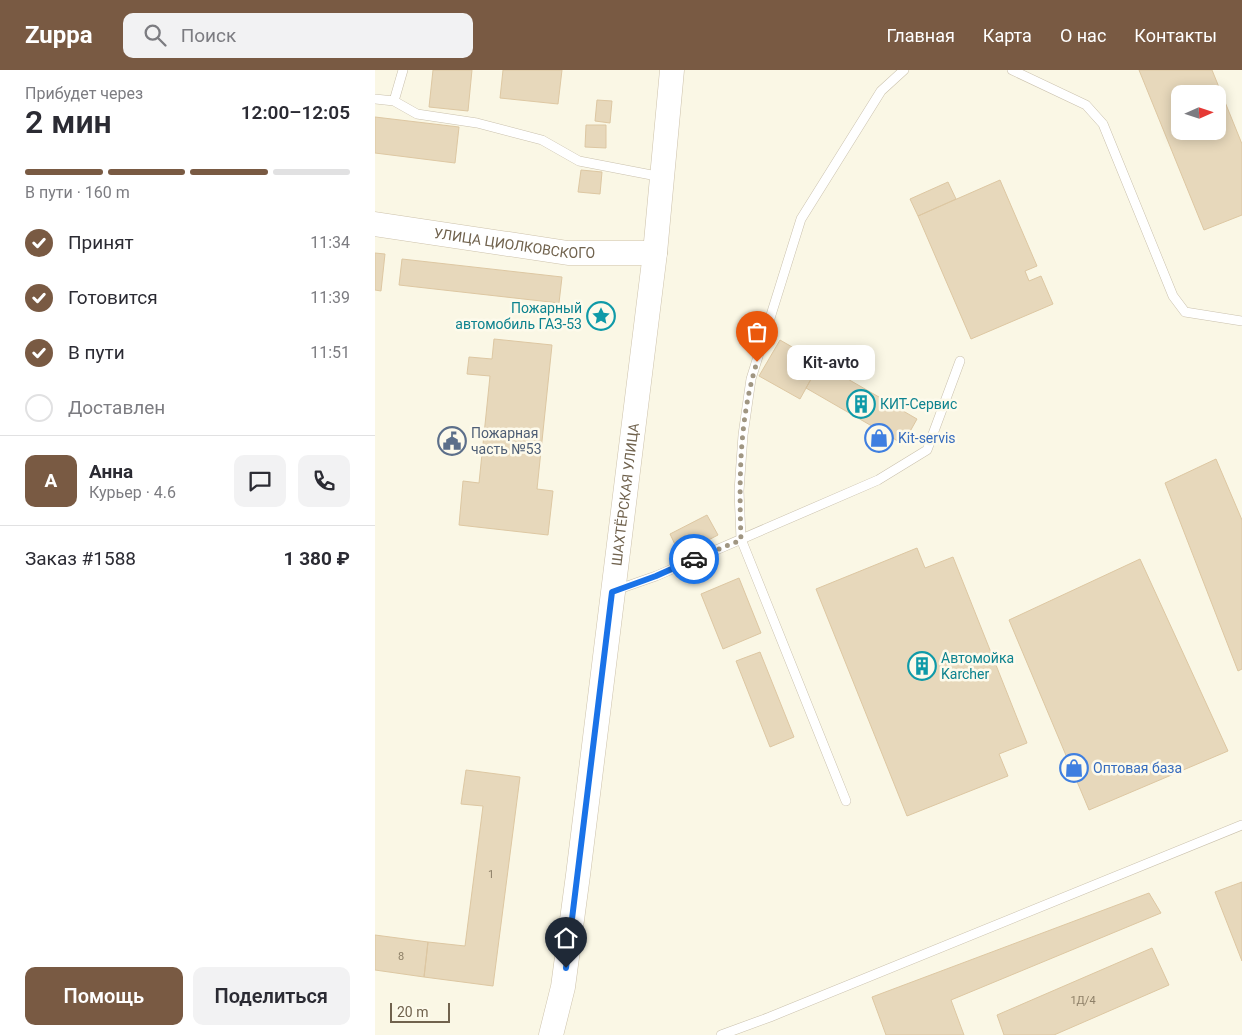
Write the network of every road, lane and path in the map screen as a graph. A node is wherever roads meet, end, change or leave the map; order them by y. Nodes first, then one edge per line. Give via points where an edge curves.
1 (403, 70) edge
2 (672, 70) edge
3 (904, 70) edge
4 (1012, 70) edge
5 (375, 99) edge
6 (395, 101) junction
7 (662, 178) junction
8 (375, 224) edge
9 (655, 253) junction
10 (1242, 321) edge
11 (960, 360) dead end
12 (741, 540) junction
13 (612, 592) junction
14 (846, 802) dead end
15 (1242, 825) edge
16 (551, 1035) edge
17 (721, 1035) edge

1 - 6 lane
2 - 7 main road, ШАХТЁРСКАЯ УЛИЦА
3 - 12 lane via 881,91 801,219 751,379 739,491
4 - 10 lane via 1085,105 1103,124 1173,296 1185,312
5 - 6 lane
6 - 7 lane via 417,114 477,123 542,140 579,160
7 - 9 main road, ШАХТЁРСКАЯ УЛИЦА
8 - 9 main road, УЛИЦА ЦИОЛКОВСКОГО via 568,253
9 - 13 main road, ШАХТЁРСКАЯ УЛИЦА
11 - 12 lane via 927,450 878,480
12 - 13 lane
12 - 14 lane
13 - 16 main road, ШАХТЁРСКАЯ УЛИЦА via 563,987
15 - 17 lane

